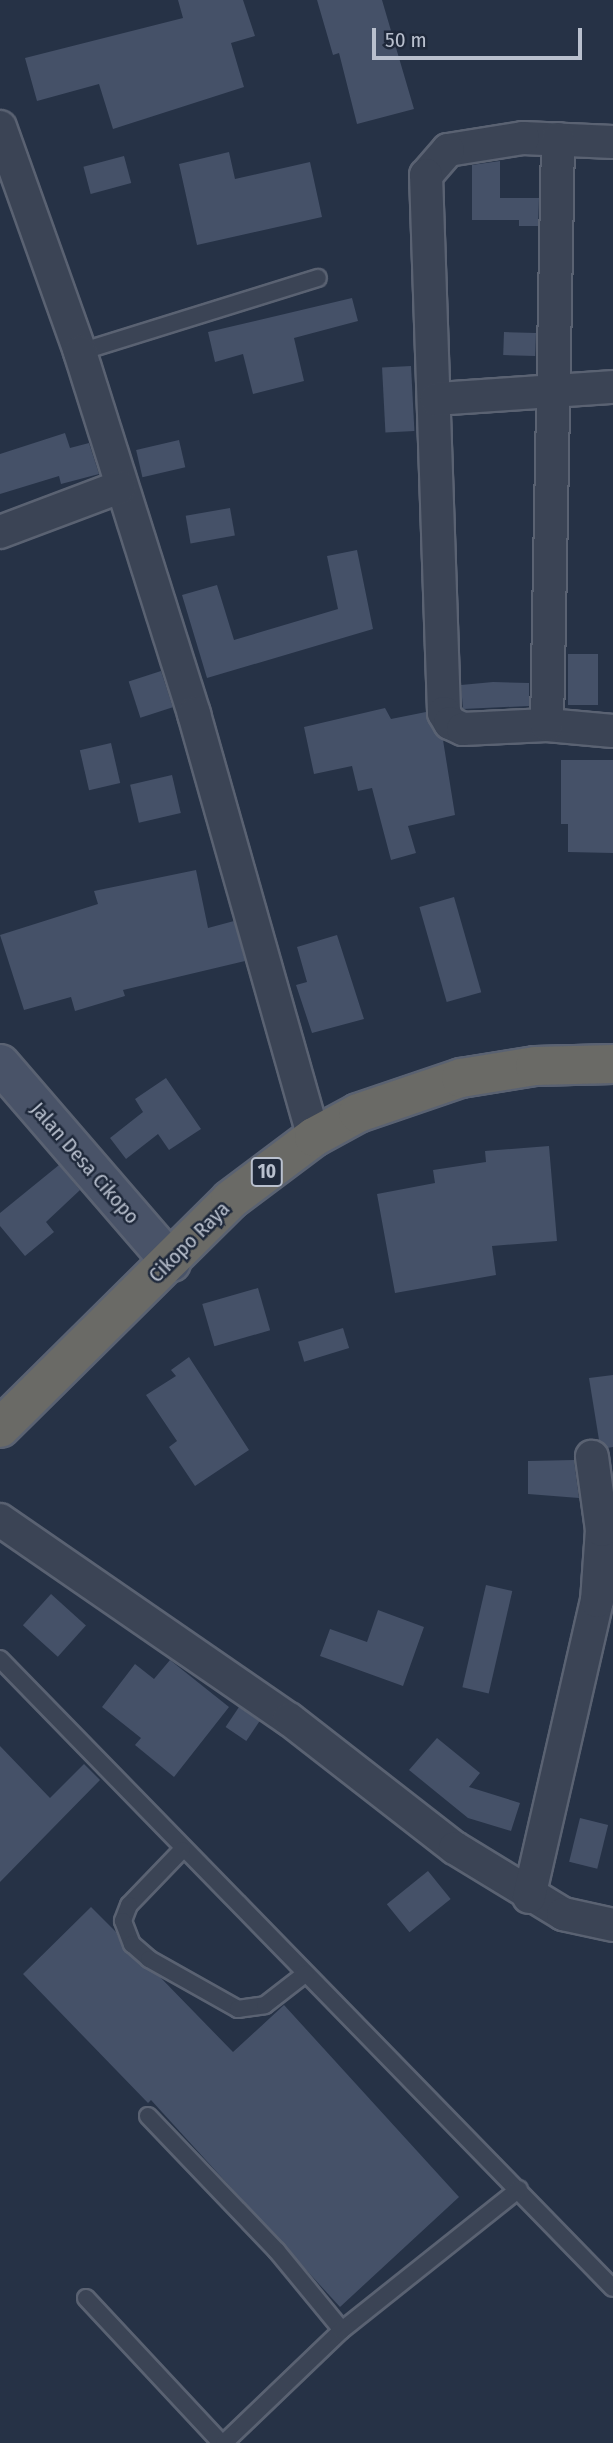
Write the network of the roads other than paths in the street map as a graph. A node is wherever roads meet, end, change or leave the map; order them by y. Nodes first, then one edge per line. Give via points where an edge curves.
1 (0, 127) edge
2 (558, 139) junction
3 (613, 142) edge
4 (318, 278) dead end
5 (80, 352) junction
6 (613, 387) edge
7 (555, 388) junction
8 (436, 398) junction
9 (120, 487) junction
10 (0, 532) edge
11 (547, 725) junction
12 (613, 731) edge
13 (0, 1064) edge
14 (613, 1064) edge
15 (314, 1137) junction
16 (171, 1262) junction
17 (0, 1428) edge
18 (592, 1457) dead end
19 (0, 1520) edge
20 (0, 1659) edge
21 (182, 1850) junction
22 (529, 1897) junction
23 (613, 1924) edge
24 (305, 1974) junction
25 (148, 2116) dead end
26 (519, 2189) junction
27 (613, 2288) edge
28 (86, 2298) dead end
29 (342, 2330) junction
30 (223, 2443) edge

1 - 5 street
2 - 3 street
2 - 7 street
2 - 8 street via 523,138 448,150 426,175
4 - 5 lane
5 - 9 street
6 - 7 street
7 - 8 street
7 - 11 street
8 - 11 street via 444,713 450,723 463,729
9 - 10 street
9 - 15 street via 194,714
11 - 12 street
13 - 16 main road, Jalan Desa Cikopo
14 - 15 highway, Cikopo Raya / 10 via 535,1066 461,1078 358,1113
15 - 16 highway, Cikopo Raya / 10 via 230,1200
16 - 17 highway, Cikopo Raya / 10
18 - 22 street via 602,1530 597,1601
19 - 22 street via 289,1719 455,1848
20 - 21 lane
21 - 24 lane
21 - 24 lane via 129,1905 123,1921 132,1944 149,1959 239,2009 265,2005
22 - 23 street via 563,1913
24 - 26 lane
25 - 29 lane via 277,2251
26 - 27 lane
26 - 29 lane
28 - 30 lane
29 - 30 lane

